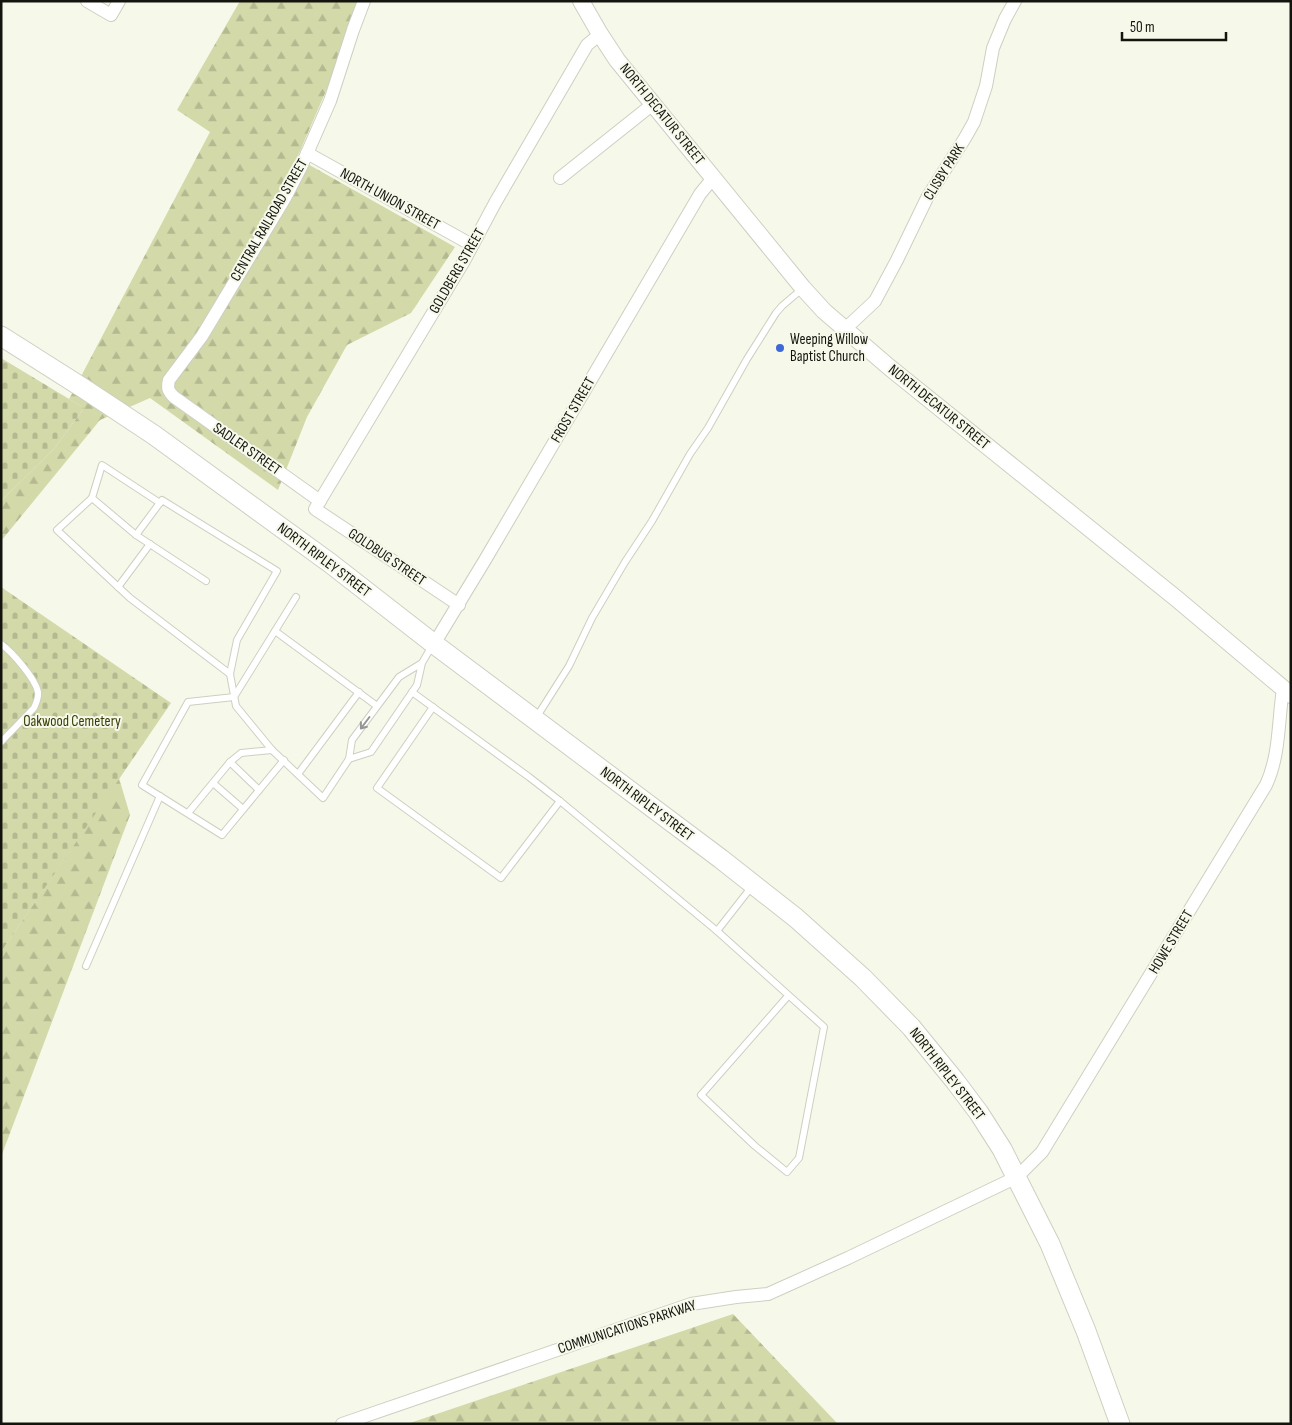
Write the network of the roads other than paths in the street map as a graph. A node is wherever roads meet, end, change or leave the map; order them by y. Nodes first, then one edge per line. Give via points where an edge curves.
1 (87, 1) edge
2 (119, 1) edge
3 (364, 1) edge
4 (582, 1) edge
5 (1015, 1) edge
6 (600, 34) junction
7 (653, 104) junction
8 (308, 153) junction
9 (560, 178) dead end
10 (713, 178) junction
11 (472, 246) junction
12 (803, 288) junction
13 (845, 329) junction
14 (1, 336) edge
15 (174, 397) joint
16 (92, 498) junction
17 (160, 503) junction
18 (318, 505) junction
19 (136, 535) junction
20 (150, 544) junction
21 (206, 581) dead end
22 (118, 587) junction
23 (296, 597) dead end
24 (458, 605) junction
25 (275, 631) junction
26 (1, 644) edge
27 (434, 644) junction
28 (422, 663) junction
29 (230, 674) junction
30 (359, 692) junction
31 (412, 692) junction
32 (1287, 692) edge
33 (234, 697) junction
34 (378, 706) junction
35 (433, 707) junction
36 (535, 720) junction
37 (1, 742) edge
38 (272, 750) junction
39 (349, 759) junction
40 (284, 760) junction
41 (230, 762) junction
42 (298, 774) junction
43 (213, 783) junction
44 (259, 790) junction
45 (160, 796) junction
46 (560, 801) junction
47 (243, 809) junction
48 (188, 813) junction
49 (753, 884) junction
50 (717, 931) junction
51 (86, 966) dead end
52 (788, 996) junction
53 (1017, 1177) junction
54 (342, 1424) edge
55 (1120, 1424) edge

1 - 2 street via 111,15
3 - 8 street, CENTRAL RAILROAD STREET via 330,101
4 - 6 street, NORTH DECATUR STREET
5 - 13 street, CLISBY PARK via 993,48 986,86 974,122 927,198 875,301
6 - 7 street, NORTH DECATUR STREET
6 - 11 street, GOLDBERG STREET via 587,45
7 - 9 street
7 - 10 street, NORTH DECATUR STREET
8 - 11 street, NORTH UNION STREET
8 - 15 street, CENTRAL RAILROAD STREET via 285,198 202,336 169,380 169,392
10 - 12 street, NORTH DECATUR STREET
10 - 24 street, FROST STREET via 700,194
11 - 18 street, GOLDBERG STREET
12 - 13 street, NORTH DECATUR STREET
12 - 36 lane via 776,313 747,359 592,618 569,666
13 - 32 street, NORTH DECATUR STREET
14 - 27 main road, NORTH RIPLEY STREET via 154,436 330,563
15 - 18 street, SADLER STREET
16 - 17 lane via 102,465
16 - 19 lane
16 - 22 lane via 57,530
17 - 19 lane
17 - 29 lane via 162,500 277,571 237,640
18 - 24 street, GOLDBUG STREET
19 - 20 lane
20 - 21 lane
20 - 22 lane
22 - 29 lane
23 - 25 lane
24 - 27 street, FROST STREET
25 - 30 lane
25 - 33 lane
26 - 37 lane via 25,669 38,694 34,708
27 - 28 lane
27 - 36 main road, NORTH RIPLEY STREET
28 - 31 lane
28 - 34 lane via 399,677
29 - 33 lane
30 - 34 lane
30 - 42 lane
31 - 35 lane
31 - 39 lane via 371,752
32 - 53 street, HOWE STREET via 1280,714 1276,756 1266,785 1042,1152
33 - 38 lane via 236,706
33 - 45 lane via 188,702 142,784
34 -> 39 lane via 352,740
35 - 46 lane
35 - 46 lane via 377,788 501,878
36 - 49 main road, NORTH RIPLEY STREET
38 - 40 lane
38 - 41 lane via 241,753
39 - 42 lane via 323,798
40 - 42 lane
40 - 44 lane
41 - 43 lane
41 - 44 lane
43 - 47 lane
43 - 48 lane
44 - 47 lane
45 - 48 lane
45 - 51 lane
46 - 50 lane
47 - 48 lane via 222,835
49 - 50 lane
49 - 53 main road, NORTH RIPLEY STREET via 863,978 911,1027 979,1113
50 - 52 lane
52 - 52 lane via 824,1027 799,1158 787,1172 701,1095
53 - 54 street, COMMUNICATIONS PARKWAY via 768,1294 691,1304
53 - 55 main road, NORTH RIPLEY STREET via 1050,1244

